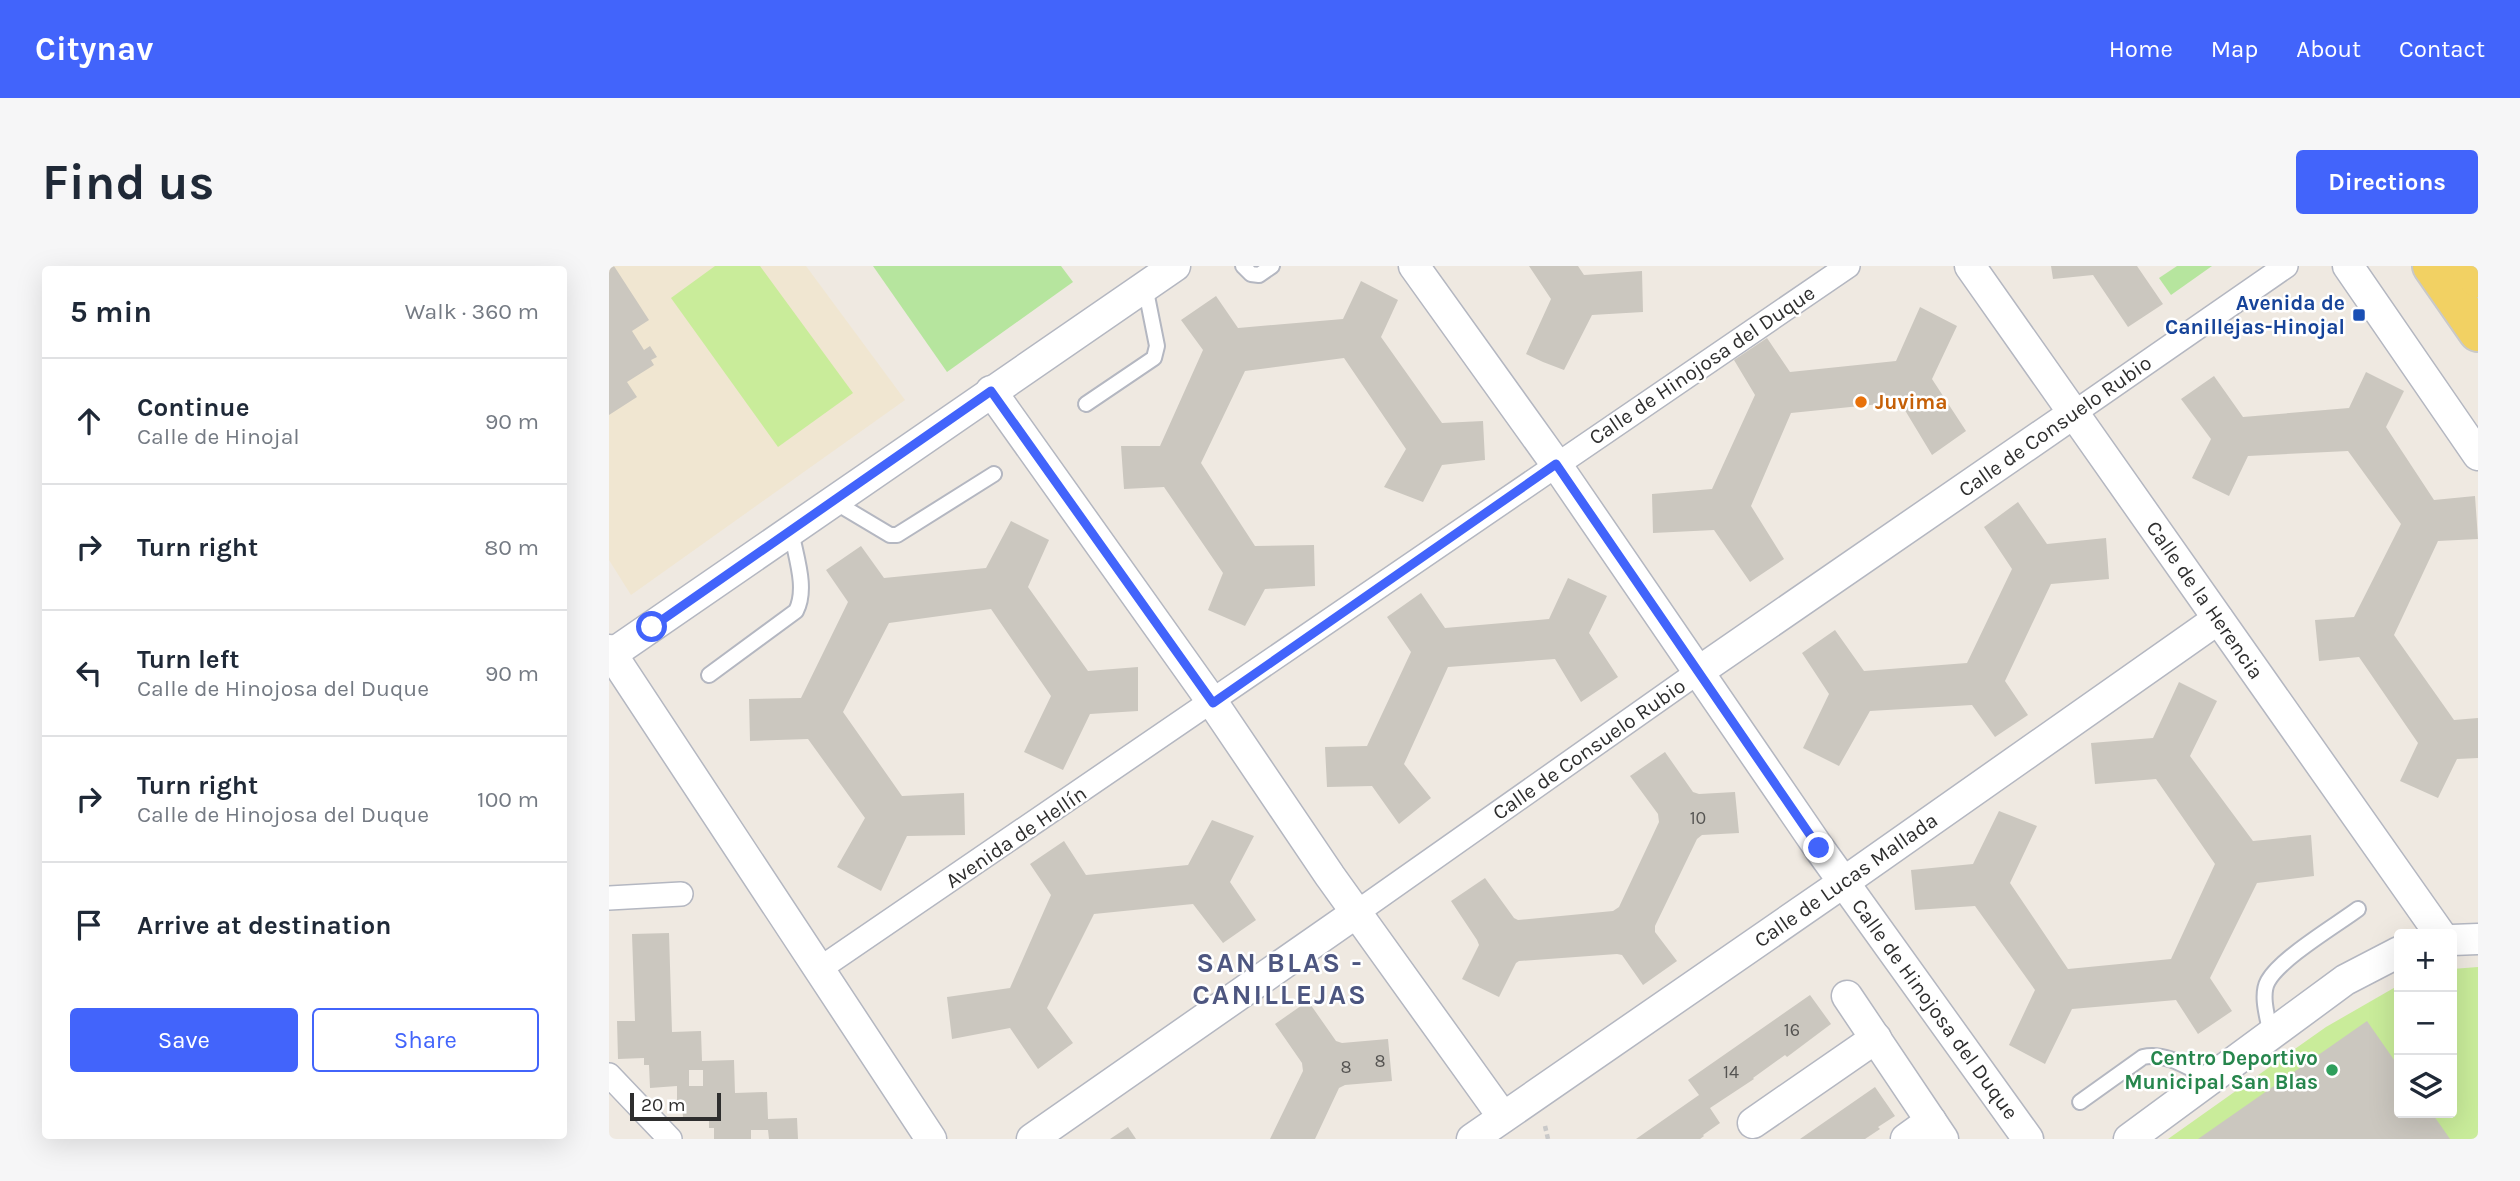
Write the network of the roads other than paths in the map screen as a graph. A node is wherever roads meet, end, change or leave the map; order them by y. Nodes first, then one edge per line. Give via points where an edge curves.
1 (1175, 266) edge
2 (1243, 266) edge
3 (1272, 266) edge
4 (1414, 266) edge
5 (1848, 266) edge
6 (1971, 266) edge
7 (2286, 266) edge
8 (2348, 266) edge
9 (2432, 266) edge
10 (2470, 266) edge
11 (2478, 278) edge
12 (1145, 286) junction
13 (2478, 332) edge
14 (991, 391) junction
15 (1086, 404) dead end
16 (2074, 413) junction
17 (2478, 455) edge
18 (1556, 464) junction
19 (994, 474) dead end
20 (833, 501) junction
21 (791, 530) junction
22 (2218, 619) junction
23 (610, 652) edge
24 (1698, 672) junction
25 (709, 675) dead end
26 (1213, 703) junction
27 (1844, 882) junction
28 (681, 894) dead end
29 (609, 898) edge
30 (2358, 909) dead end
31 (1356, 914) junction
32 (2436, 929) edge
33 (2478, 939) edge
34 (2457, 940) edge
35 (2394, 955) edge
36 (818, 971) junction
37 (1847, 996) dead end
38 (2271, 1035) junction
39 (1876, 1038) junction
40 (609, 1075) edge
41 (2211, 1079) junction
42 (2080, 1102) dead end
43 (1503, 1117) junction
44 (1937, 1130) edge
45 (1750, 1131) edge
46 (670, 1139) edge
47 (931, 1139) edge
48 (1033, 1139) edge
49 (1472, 1139) edge
50 (1906, 1139) edge
51 (2028, 1139) edge
52 (2129, 1139) edge

1 - 12 street
2 - 3 lane via 1254,275
4 - 18 street, Calle de Hinojosa del Duque
5 - 18 street, Calle de Hinojosa del Duque
6 - 16 street, Calle de la Herencia
7 - 16 street, Calle de Consuelo Rubio
8 - 17 street
9 - 13 main road
10 - 11 main road
12 - 14 street
12 - 15 lane via 1157,346 1154,358
14 - 20 street
14 - 26 street
16 - 22 street, Calle de la Herencia
16 - 24 street, Calle de Consuelo Rubio
18 - 24 street, Calle de Hinojosa del Duque
18 - 26 street, Calle de Hinojosa del Duque
19 - 20 lane via 897,535
20 - 21 street
21 - 23 street
21 - 25 lane via 801,589 796,611
22 - 27 street, Calle de Lucas Mallada
22 - 32 street, Calle de la Herencia
23 - 36 street
24 - 27 street, Calle de Hinojosa del Duque
24 - 31 street, Calle de Consuelo Rubio
26 - 31 street
26 - 36 street, Avenida de Hellín
27 - 43 street, Calle de Lucas Mallada
27 - 51 street, Calle de Hinojosa del Duque
28 - 29 street
30 - 38 lane via 2282,964 2267,982
31 - 43 street
31 - 48 street, Calle de Consuelo Rubio
33 - 34 street
35 - 38 street via 2345,980
36 - 47 street
37 - 39 street
38 - 41 street
39 - 44 street
39 - 45 street
40 - 46 street
41 - 42 lane via 2164,1056 2152,1055
41 - 52 street
43 - 49 street, Calle de Lucas Mallada
44 - 50 street

